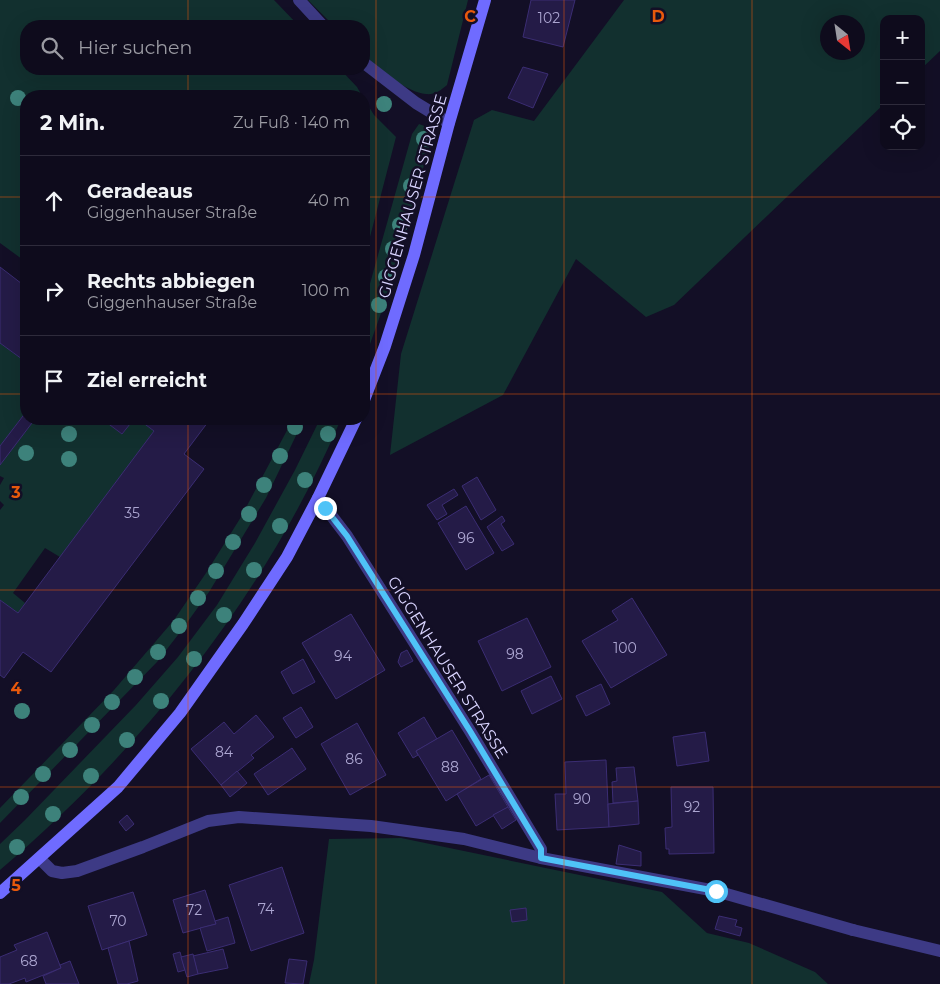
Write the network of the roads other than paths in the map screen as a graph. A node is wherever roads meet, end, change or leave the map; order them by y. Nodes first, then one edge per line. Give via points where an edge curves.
1 (299, 0) edge
2 (485, 0) edge
3 (317, 20) edge
4 (370, 69) edge
5 (449, 123) junction
6 (370, 385) edge
7 (353, 425) edge
8 (318, 498) junction
9 (541, 858) junction
10 (40, 859) junction
11 (0, 893) edge
12 (940, 951) edge

1 - 3 street
2 - 5 main road, GIGGENHAUSER STRASSE
4 - 5 street
5 - 6 main road, GIGGENHAUSER STRASSE via 414,255
7 - 8 main road
8 - 9 street, GIGGENHAUSER STRASSE via 347,536 470,731 541,849
8 - 10 main road via 287,556 244,624 180,713 118,787
9 - 10 street via 464,839 390,829 239,817 208,821 77,871 52,871
9 - 12 street via 716,891
10 - 11 main road

